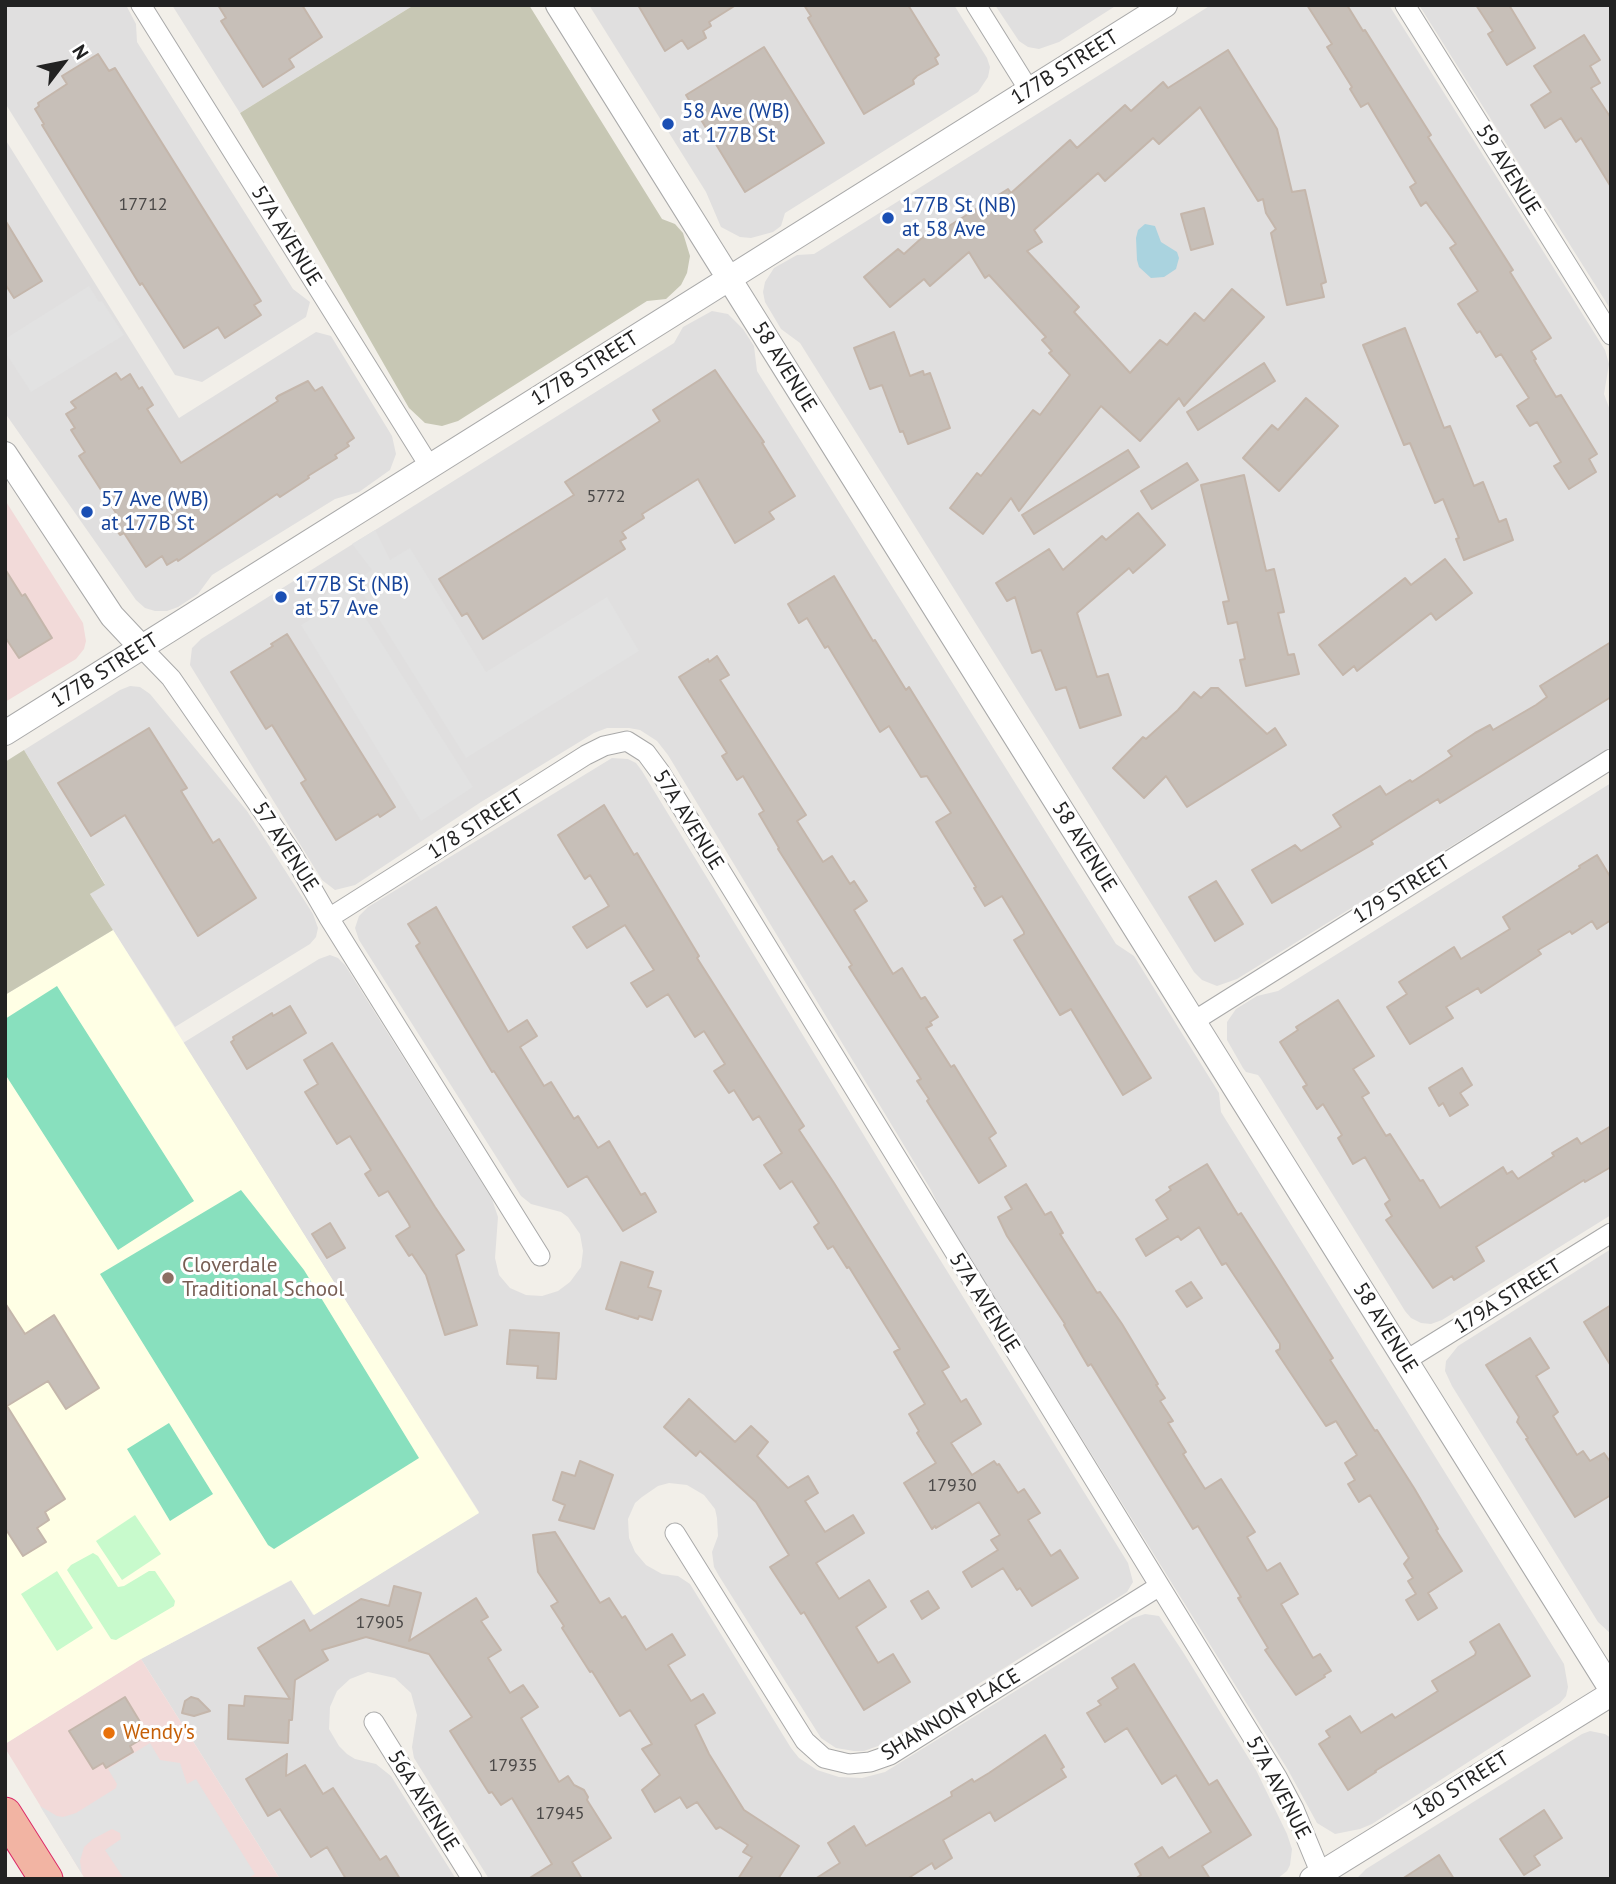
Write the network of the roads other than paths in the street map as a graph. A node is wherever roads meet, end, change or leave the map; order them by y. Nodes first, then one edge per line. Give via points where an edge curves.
1 (141, 5) edge
2 (558, 5) edge
3 (976, 5) edge
4 (1165, 5) edge
5 (1405, 5) edge
6 (1029, 90) junction
7 (729, 278) junction
8 (1611, 335) edge
9 (5, 454) edge
10 (430, 467) junction
11 (142, 648) junction
12 (5, 733) edge
13 (627, 741) joint
14 (1611, 759) edge
15 (330, 918) junction
16 (1194, 1021) junction
17 (1611, 1233) edge
18 (540, 1256) dead end
19 (1405, 1361) junction
20 (675, 1533) dead end
21 (1158, 1587) junction
22 (1611, 1692) edge
23 (374, 1722) dead end
24 (5, 1814) edge
25 (1319, 1877) edge
26 (46, 1879) edge
27 (472, 1879) edge

1 - 10 street, 57A AVENUE
2 - 7 street, 58 AVENUE
3 - 6 street
4 - 6 street, 177B STREET
5 - 8 street, 59 AVENUE
6 - 7 street, 177B STREET
7 - 10 street, 177B STREET
7 - 16 street, 58 AVENUE
9 - 11 street, 57 AVENUE via 112,616
10 - 11 street, 177B STREET
11 - 12 street, 177B STREET
11 - 15 street, 57 AVENUE via 171,677 291,852
13 - 15 street, 178 STREET via 586,755
13 - 21 street, 57A AVENUE via 646,753 660,772
14 - 16 street, 179 STREET
15 - 18 street, 57 AVENUE
16 - 19 street, 58 AVENUE
17 - 19 street, 179A STREET
19 - 22 street, 58 AVENUE
20 - 21 street, SHANNON PLACE via 804,1741 824,1758 849,1764 890,1755
21 - 25 street, 57A AVENUE via 1276,1777 1299,1821
22 - 25 street, 180 STREET
23 - 27 street, 56A AVENUE
24 - 26 highway

